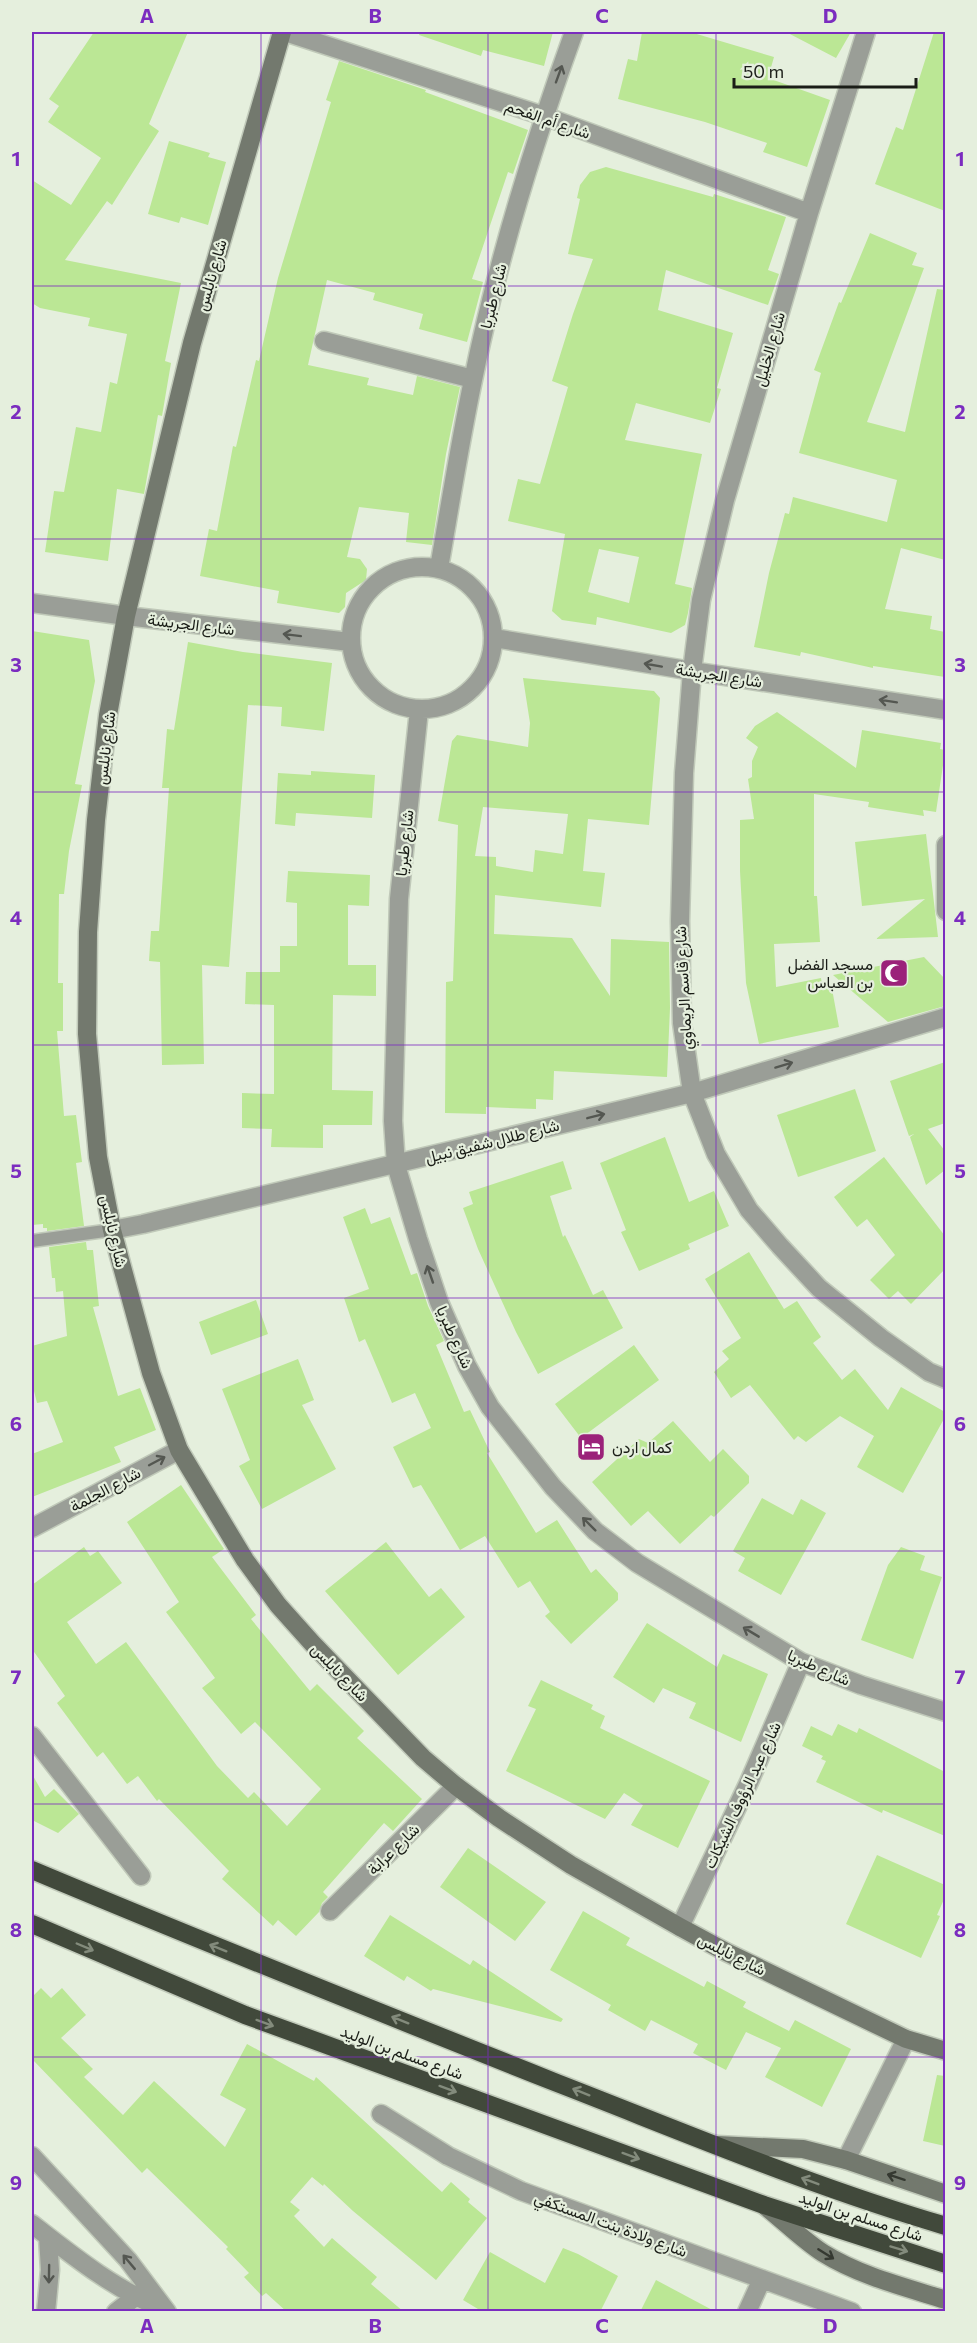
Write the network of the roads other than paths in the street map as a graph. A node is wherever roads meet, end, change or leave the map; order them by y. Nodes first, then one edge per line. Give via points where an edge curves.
1 (284, 32) edge
2 (574, 32) edge
3 (866, 32) edge
4 (544, 116) junction
5 (809, 213) junction
6 (324, 340) dead end
7 (473, 379) junction
8 (439, 568) junction
9 (32, 603) edge
10 (126, 616) junction
11 (494, 638) junction
12 (350, 642) junction
13 (692, 671) junction
14 (420, 710) junction
15 (945, 710) edge
16 (945, 854) edge
17 (945, 911) edge
18 (945, 1017) edge
19 (692, 1093) junction
20 (396, 1165) junction
21 (112, 1230) junction
22 (32, 1241) edge
23 (945, 1380) edge
24 (178, 1450) junction
25 (32, 1528) edge
26 (801, 1662) junction
27 (945, 1712) edge
28 (32, 1736) edge
29 (456, 1786) junction
30 (32, 1870) edge
31 (141, 1876) dead end
32 (330, 1911) dead end
33 (32, 1924) edge
34 (680, 1927) junction
35 (906, 2039) junction
36 (945, 2051) edge
37 (381, 2114) dead end
38 (713, 2145) junction
39 (32, 2156) edge
40 (846, 2160) junction
41 (945, 2194) edge
42 (764, 2205) junction
43 (32, 2224) edge
44 (945, 2226) edge
45 (48, 2236) junction
46 (945, 2264) edge
47 (762, 2279) junction
48 (142, 2292) junction
49 (945, 2300) edge
50 (164, 2311) edge
51 (46, 2312) edge
52 (116, 2312) edge
53 (747, 2312) edge
54 (852, 2312) edge

1 - 4 street, شارع أم الفحم
1 - 10 street, شارع نابلس via 192,343
4 -> 2 street, شارع طبريا
3 - 5 street, شارع الخليل
4 - 5 street, شارع أم الفحم
4 - 7 street, شارع طبريا via 503,255
5 - 13 street, شارع الخليل via 725,500 701,600
6 - 7 street
7 - 8 street, شارع طبريا
8 - 11 street via 460,577 478,593 490,614
8 - 12 street via 405,568 376,582 361,599 352,620
9 - 10 street, شارع الجريشة
12 -> 10 street, شارع الجريشة
10 - 21 street, شارع نابلس via 108,715 88,932 88,1045 98,1157
13 -> 11 street, شارع الجريشة
11 - 14 street via 484,674 472,690 439,708
12 - 14 street via 353,659 372,690 402,707
15 -> 13 street, شارع الجريشة
13 - 19 street, شارع قاسم الريماوي via 684,773 680,921 682,1023
14 - 20 street, شارع طبريا via 398,910 393,1076
16 - 17 street
19 -> 18 street, شارع طلال شفيق نبيل
20 -> 19 street, شارع طلال شفيق نبيل
19 - 23 street, شارع قاسم الريماوي via 716,1154 749,1210 780,1246 819,1288 881,1338
20 - 21 street, شارع طلال شفيق نبيل
26 -> 20 street, شارع طبريا via 637,1563 596,1531 521,1449 490,1407 439,1302
21 - 22 lane, شارع طلال شفيق نبيل
21 - 24 street, شارع نابلس via 151,1373
25 -> 24 street, شارع الجلمة
24 - 29 street, شارع نابلس via 245,1560 278,1605 423,1758
26 - 27 street, شارع طبريا
26 - 34 street, شارع عبد الرؤوف الشيكات
28 - 31 street
29 - 32 street, شارع عرابة
29 - 34 street, شارع نابلس via 572,1865
38 -> 30 highway, شارع مسلم بن الوليد via 222,1950
33 -> 42 highway, شارع مسلم بن الوليد via 245,2015
34 - 35 street, شارع نابلس
35 - 36 street, شارع نابلس
35 - 40 street
37 - 47 street, شارع ولادة بنت المستكفي via 448,2156 521,2191
38 - 40 street, شارع مسلم بن الوليد via 803,2149
44 -> 38 highway, شارع مسلم بن الوليد via 867,2203
48 -> 39 street via 128,2260
41 -> 40 street, شارع مسلم بن الوليد
42 -> 46 highway, شارع مسلم بن الوليد
42 -> 49 street, شارع مسلم بن الوليد via 839,2262
43 - 45 street
45 - 48 street
45 -> 51 street
47 - 53 street
47 - 54 street, شارع ولادة بنت المستكفي
48 - 50 street
48 - 52 street

